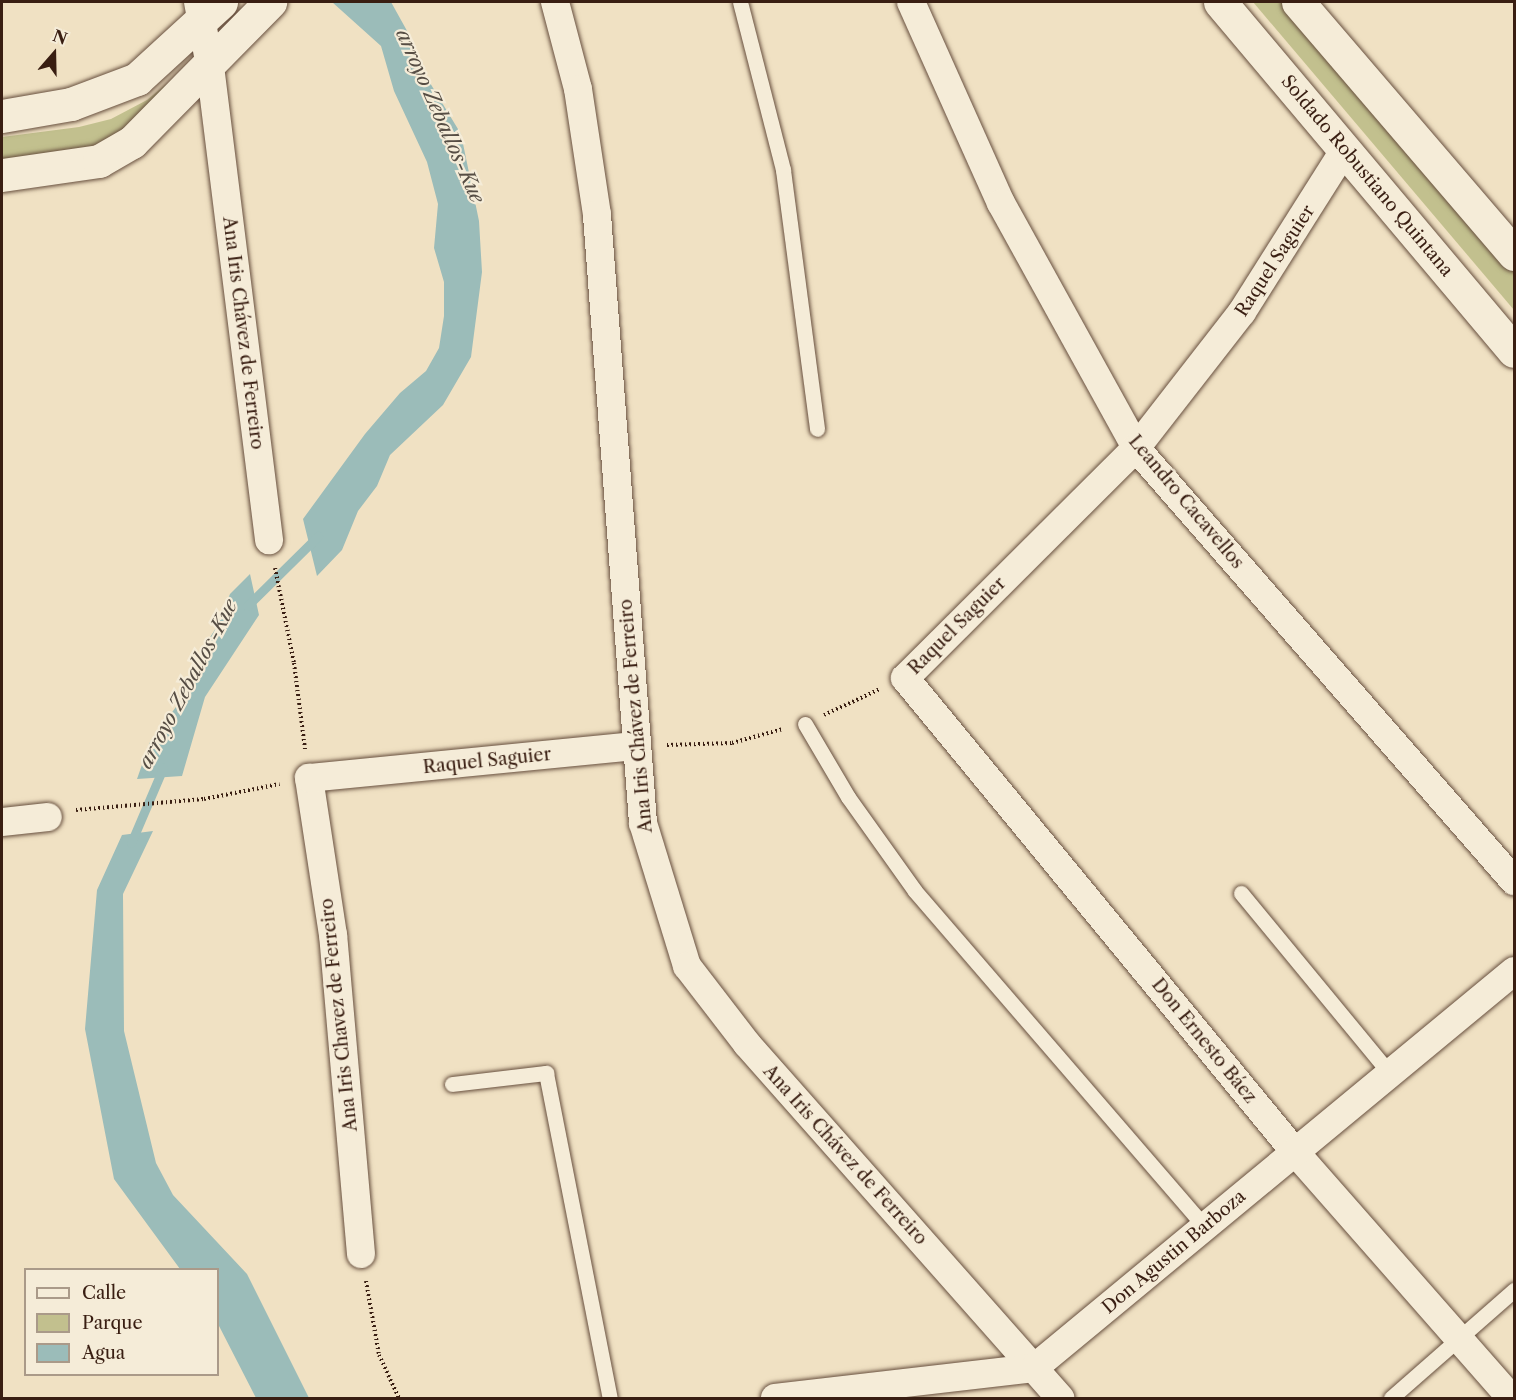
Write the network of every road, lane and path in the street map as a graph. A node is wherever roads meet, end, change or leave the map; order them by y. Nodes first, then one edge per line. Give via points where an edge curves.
1 (270, 2) edge
2 (555, 2) edge
3 (740, 2) edge
4 (911, 2) edge
5 (1220, 2) edge
6 (1298, 2) edge
7 (207, 8) edge
8 (210, 66) junction
9 (2, 116) edge
10 (1345, 149) junction
11 (2, 176) edge
12 (1515, 254) edge
13 (1515, 351) edge
14 (817, 429) dead end
15 (1136, 448) junction
16 (269, 540) joint
17 (905, 678) junction
18 (805, 724) junction
19 (636, 746) junction
20 (309, 778) junction
21 (89, 807) dead end
22 (48, 817) dead end
23 (2, 822) edge
24 (1515, 881) edge
25 (1241, 893) dead end
26 (1515, 971) edge
27 (1390, 1074) junction
28 (452, 1084) dead end
29 (1295, 1152) junction
30 (1205, 1227) junction
31 (362, 1254) joint
32 (1515, 1290) edge
33 (1460, 1338) junction
34 (1034, 1368) junction
35 (399, 1398) edge
36 (610, 1398) edge
37 (775, 1398) edge
38 (1060, 1398) edge
39 (1390, 1398) edge
40 (1511, 1398) edge

1 - 8 street
2 - 19 street, Ana Iris Chávez de Ferreiro via 578,88 597,215
3 - 14 lane via 783,170
4 - 15 street, Leandro Cacavellos via 1001,203
5 - 10 street, Soldado Robustiano Quintana
6 - 12 street
7 - 8 street, Ana Iris Chávez de Ferreiro
7 - 9 street via 136,79 71,104
8 - 11 street via 132,142 99,160
8 - 16 street, Ana Iris Chávez de Ferreiro
10 - 13 street, Soldado Robustiano Quintana
10 - 15 street, Raquel Saguier via 1242,312
15 - 17 street, Raquel Saguier
15 - 24 street, Leandro Cacavellos
16 - 20 path via 294,663
17 - 18 path, Raquel Saguier
17 - 29 street, Don Ernesto Báez
18 - 19 path, Raquel Saguier via 732,743
18 - 30 lane via 848,797 915,891
19 - 20 street, Raquel Saguier
19 - 34 street, Ana Iris Chávez de Ferreiro via 643,823 687,966 747,1044
20 - 21 path via 204,799
20 - 31 street, Ana Iris Chavez de Ferreiro via 333,936
22 - 23 street
25 - 27 lane
26 - 27 street, Don Agustin Barboza
27 - 29 street, Don Agustin Barboza
28 - 36 lane via 546,1073
29 - 30 street, Don Agustin Barboza
29 - 33 street, Don Ernesto Báez
30 - 34 street, Don Agustin Barboza
31 - 35 path via 379,1355
32 - 33 lane
33 - 39 lane
33 - 40 street, Don Ernesto Báez
34 - 37 street
34 - 38 street, Ana Iris Chávez de Ferreiro

